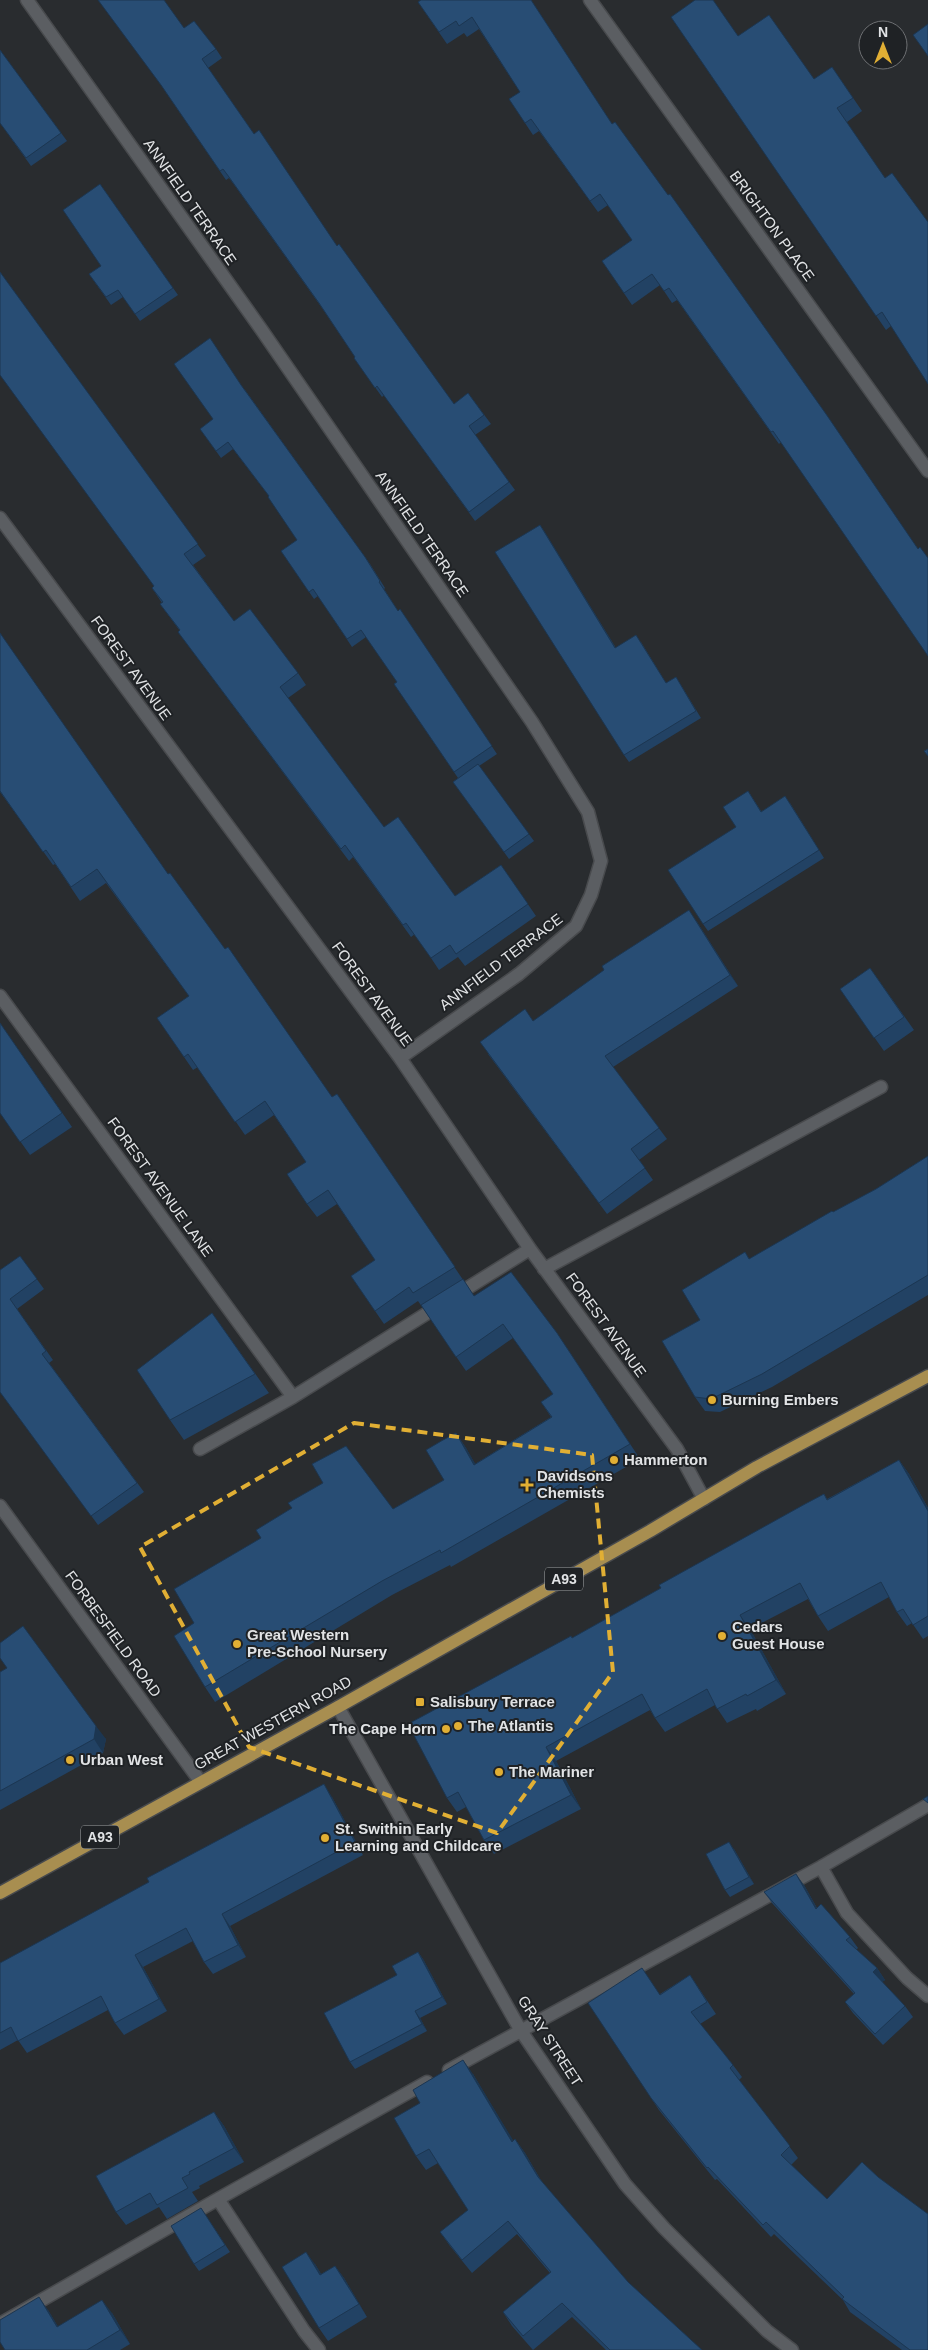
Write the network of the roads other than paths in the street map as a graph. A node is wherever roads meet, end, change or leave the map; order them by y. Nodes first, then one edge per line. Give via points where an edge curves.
1 (27, 0) edge
2 (590, 0) edge
3 (928, 471) edge
4 (0, 518) edge
5 (0, 996) edge
6 (400, 1058) junction
7 (881, 1086) dead end
8 (530, 1249) junction
9 (544, 1269) junction
10 (927, 1379) edge
11 (293, 1397) junction
12 (200, 1450) dead end
13 (704, 1499) junction
14 (0, 1506) edge
15 (338, 1706) junction
16 (200, 1781) junction
17 (928, 1805) edge
18 (820, 1867) junction
19 (0, 1893) edge
20 (928, 1996) edge
21 (521, 2031) junction
22 (218, 2199) junction
23 (0, 2324) edge
24 (319, 2350) edge
25 (792, 2350) edge

1 - 6 street, ANNFIELD TERRACE via 261,329 532,722 588,812 601,861 591,895 576,926 518,974
2 - 3 street, BRIGHTON PLACE
4 - 6 street, FOREST AVENUE
5 - 11 street, FOREST AVENUE LANE
6 - 8 street, FOREST AVENUE
7 - 9 street
8 - 9 street, FOREST AVENUE
8 - 11 street
9 - 13 street, FOREST AVENUE via 677,1449
10 - 13 main road, GREAT WESTERN ROAD / A93 via 757,1467
11 - 12 street
13 - 15 main road, GREAT WESTERN ROAD / A93
14 - 16 street, FORBESFIELD ROAD
15 - 16 main road, GREAT WESTERN ROAD / A93
15 - 21 street, GRAY STREET
16 - 19 main road, GREAT WESTERN ROAD / A93
17 - 18 street
18 - 20 street via 847,1913
18 - 21 street
21 - 22 street
21 - 25 street, GRAY STREET via 625,2184 664,2228 767,2331
22 - 23 street
22 - 24 street

